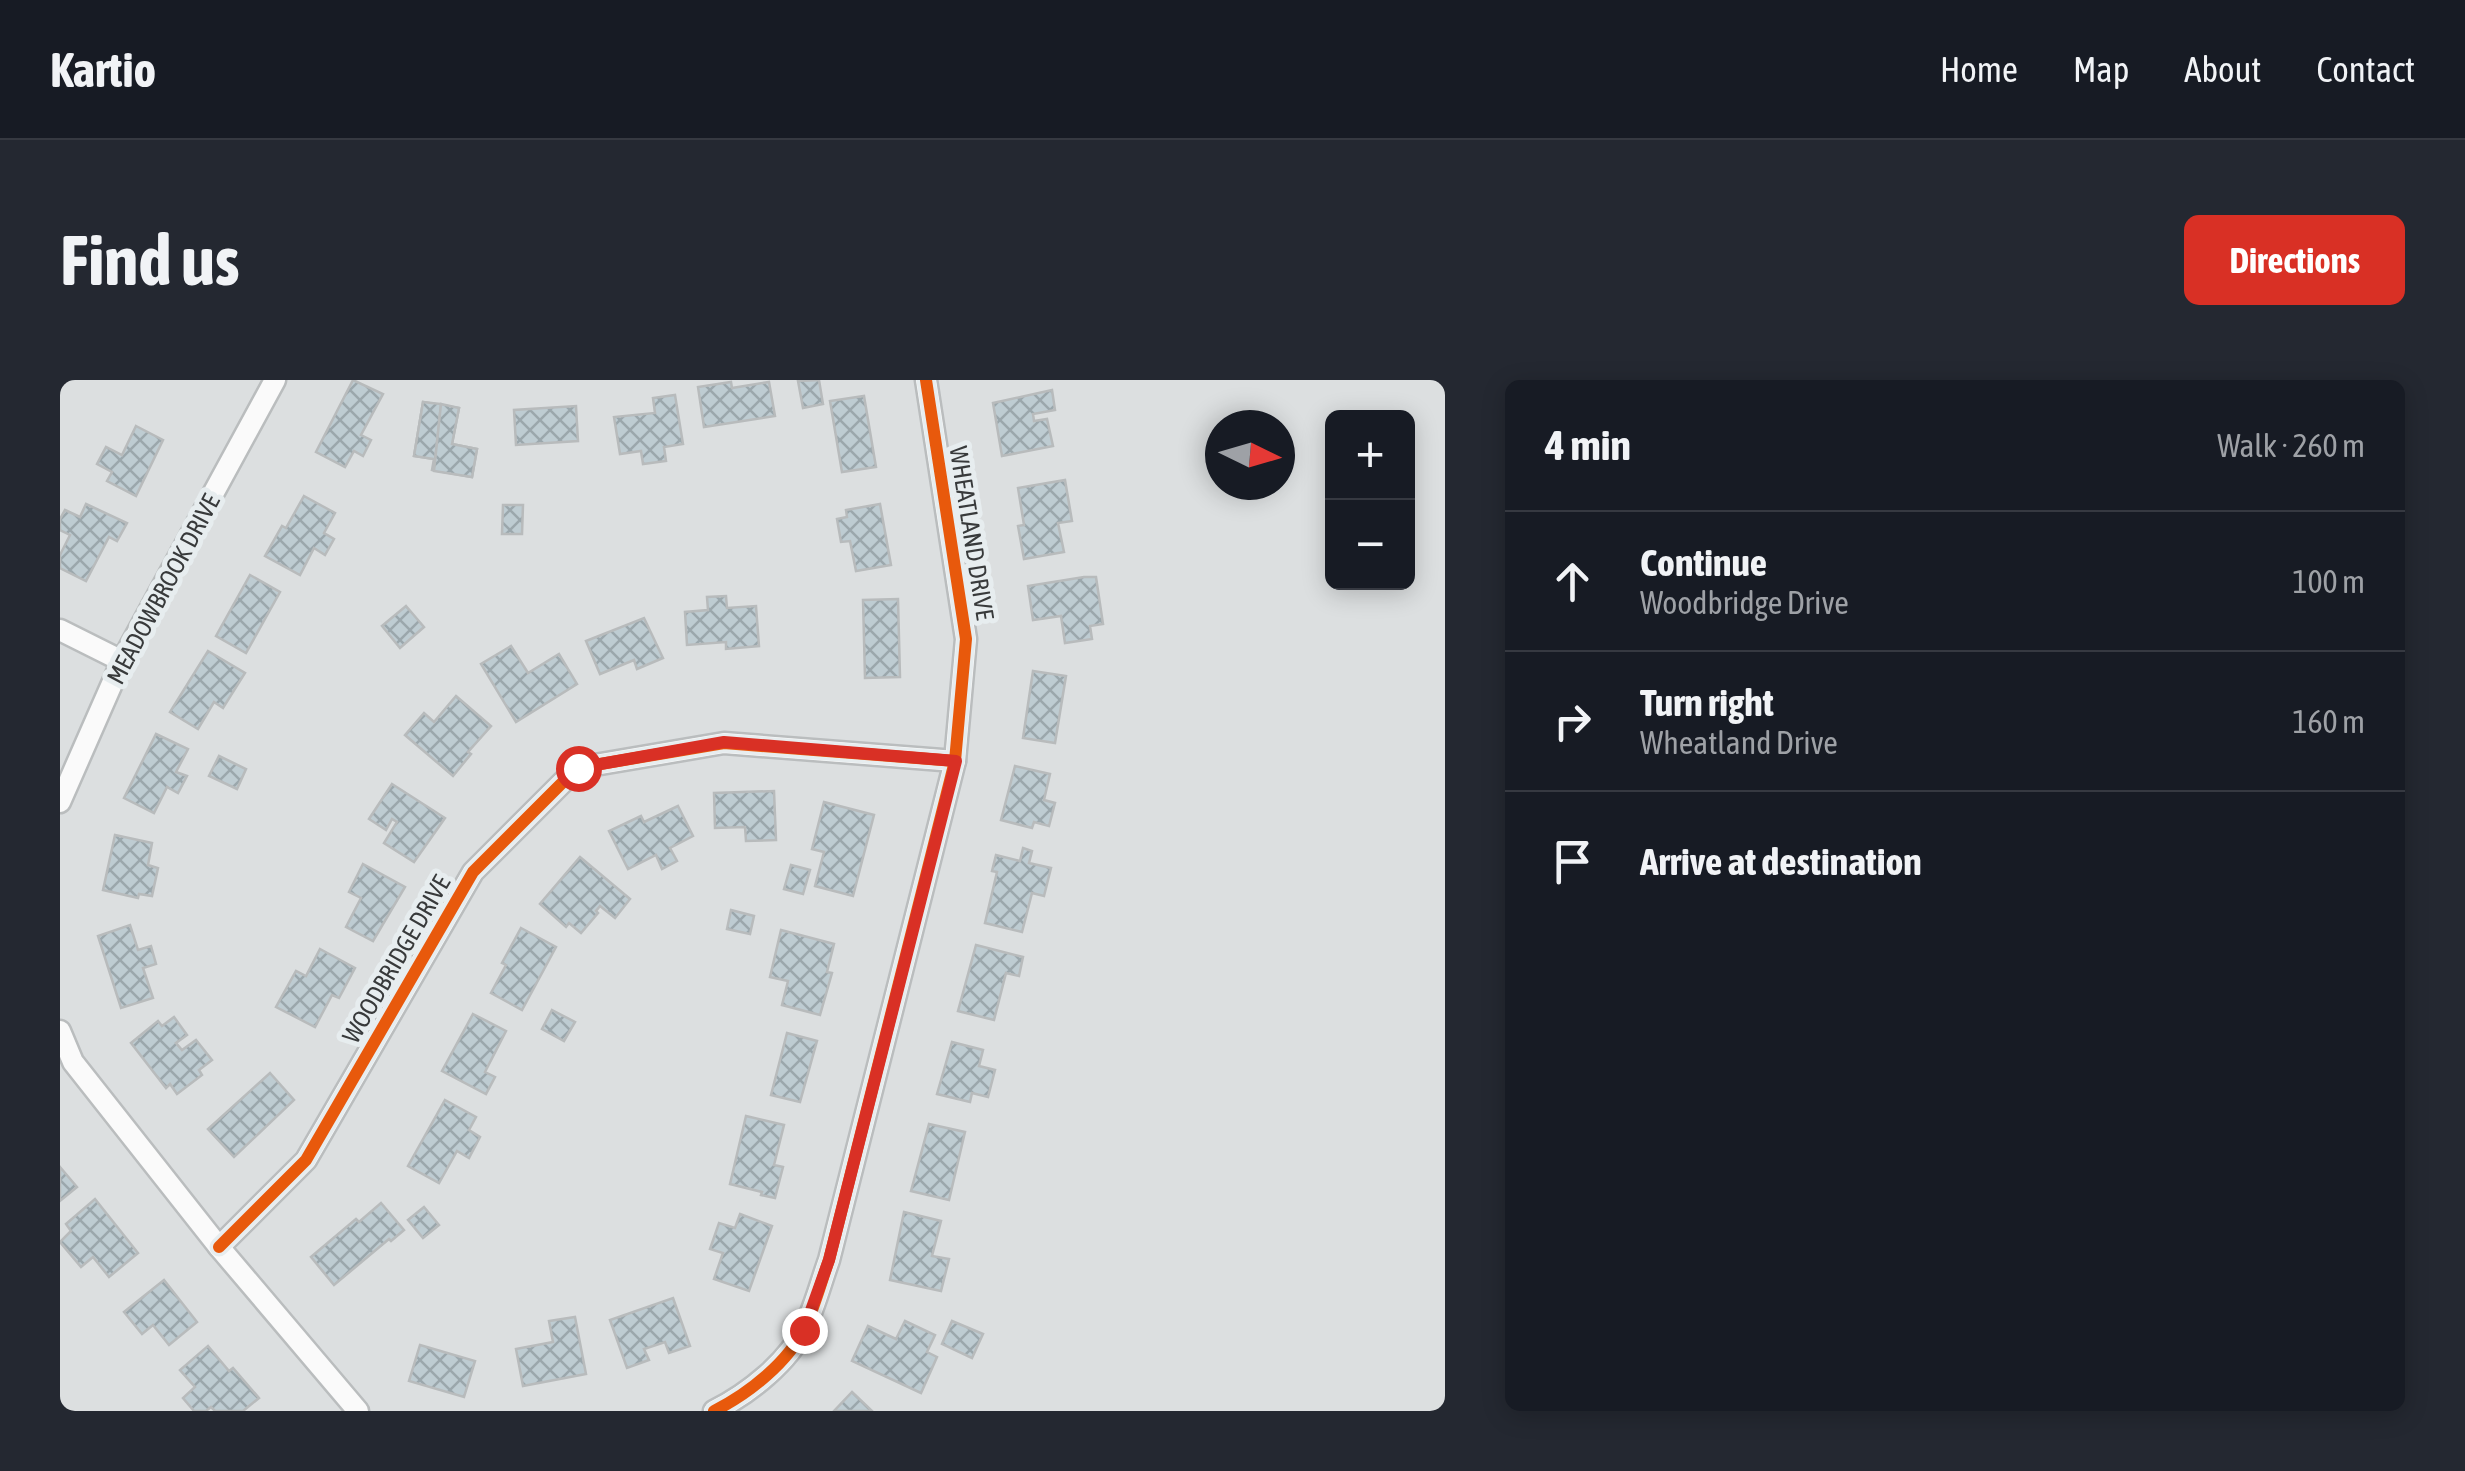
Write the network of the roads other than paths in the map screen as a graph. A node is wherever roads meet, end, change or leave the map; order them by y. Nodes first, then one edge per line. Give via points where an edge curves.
1 (275, 380) edge
2 (926, 380) edge
3 (60, 630) edge
4 (122, 662) junction
5 (956, 761) junction
6 (60, 802) edge
7 (60, 1031) edge
8 (219, 1247) junction
9 (358, 1411) edge
10 (714, 1411) edge

1 - 4 street, MEADOWBROOK DRIVE
2 - 5 street, WHEATLAND DRIVE via 966,640
3 - 4 street
4 - 6 street, MEADOWBROOK DRIVE
5 - 8 street, WOODBRIDGE DRIVE via 724,742 578,768 473,872 306,1160
5 - 10 street, WHEATLAND DRIVE via 829,1260 804,1330 771,1372
7 - 8 street via 73,1062
8 - 9 street

